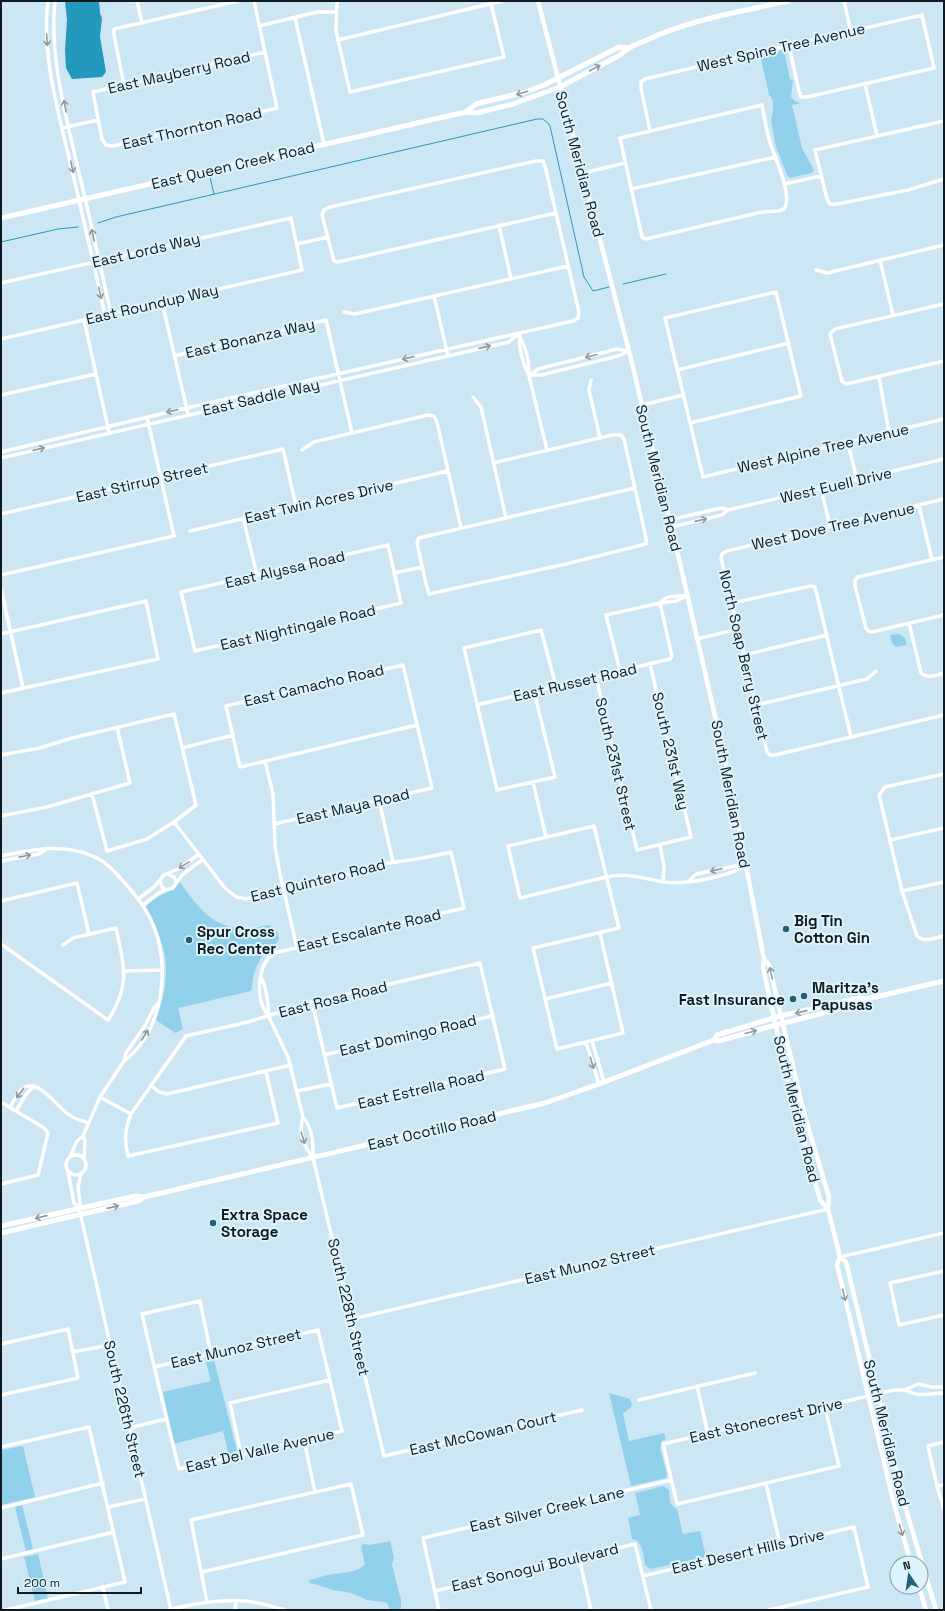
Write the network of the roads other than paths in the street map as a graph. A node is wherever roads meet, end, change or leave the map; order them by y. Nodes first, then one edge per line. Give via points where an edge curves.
1 (48, 1) edge
2 (55, 1) edge
3 (137, 1) edge
4 (238, 1) edge
5 (254, 1) edge
6 (337, 1) edge
7 (502, 1) edge
8 (538, 1) edge
9 (788, 1) edge
10 (844, 1) edge
11 (491, 4) junction
12 (336, 12) junction
13 (295, 18) junction
14 (142, 23) junction
15 (259, 26) junction
16 (851, 32) junction
17 (338, 40) junction
18 (789, 46) junction
19 (628, 48) junction
20 (265, 52) junction
21 (558, 79) junction
22 (865, 84) junction
23 (124, 85) junction
24 (560, 87) junction
25 (466, 112) junction
26 (98, 120) junction
27 (944, 122) edge
28 (69, 126) junction
29 (62, 128) junction
30 (650, 131) junction
31 (877, 136) junction
32 (324, 144) junction
33 (776, 156) junction
34 (625, 163) junction
35 (583, 173) junction
36 (821, 176) junction
37 (944, 179) edge
38 (784, 184) junction
39 (631, 189) junction
40 (85, 199) junction
41 (79, 200) junction
42 (556, 213) junction
43 (1, 218) edge
44 (499, 226) junction
45 (328, 237) junction
46 (297, 244) junction
47 (944, 245) edge
48 (880, 260) junction
49 (99, 261) junction
50 (93, 262) junction
51 (568, 266) junction
52 (816, 270) dead end
53 (511, 279) junction
54 (1, 283) edge
55 (434, 296) junction
56 (162, 302) junction
57 (944, 304) edge
58 (344, 312) dead end
59 (111, 314) junction
60 (105, 315) junction
61 (893, 315) junction
62 (84, 320) junction
63 (519, 334) junction
64 (1, 339) edge
65 (789, 343) junction
66 (446, 349) junction
67 (629, 351) junction
68 (174, 356) junction
69 (448, 356) junction
70 (944, 361) edge
71 (677, 370) junction
72 (96, 374) junction
73 (338, 374) junction
74 (529, 376) junction
75 (879, 377) junction
76 (340, 379) junction
77 (591, 380) dead end
78 (1, 395) edge
79 (683, 395) junction
80 (473, 397) dead end
81 (642, 405) junction
82 (186, 408) junction
83 (188, 414) junction
84 (147, 417) junction
85 (944, 419) edge
86 (148, 423) junction
87 (690, 423) junction
88 (108, 427) junction
89 (110, 432) junction
90 (352, 433) junction
91 (890, 433) junction
92 (600, 438) junction
93 (848, 442) junction
94 (302, 450) dead end
95 (547, 450) junction
96 (1, 452) edge
97 (1, 458) edge
98 (944, 459) edge
99 (493, 463) junction
100 (448, 471) junction
101 (161, 477) junction
102 (857, 480) junction
103 (635, 488) junction
104 (821, 489) junction
105 (944, 499) edge
106 (919, 505) junction
107 (296, 506) junction
108 (728, 510) junction
109 (1, 514) edge
110 (243, 518) junction
111 (506, 518) junction
112 (670, 520) junction
113 (830, 526) junction
114 (671, 527) junction
115 (461, 528) junction
116 (190, 531) dead end
117 (722, 554) joint
118 (944, 557) edge
119 (932, 560) junction
120 (422, 567) junction
121 (394, 573) junction
122 (1, 575) edge
123 (257, 575) junction
124 (1, 589) edge
125 (687, 596) junction
126 (660, 603) junction
127 (732, 603) junction
128 (944, 615) edge
129 (909, 623) junction
130 (738, 629) junction
131 (11, 632) junction
132 (1, 634) edge
133 (827, 635) junction
134 (697, 639) junction
135 (195, 651) joint
136 (744, 655) junction
137 (650, 664) junction
138 (620, 671) junction
139 (876, 671) dead end
140 (944, 673) edge
141 (596, 677) junction
142 (556, 686) junction
143 (839, 686) junction
144 (23, 688) junction
145 (534, 691) junction
146 (1, 693) edge
147 (477, 705) junction
148 (756, 705) junction
149 (944, 715) edge
150 (417, 725) junction
151 (117, 727) junction
152 (233, 735) junction
153 (851, 737) junction
154 (182, 748) junction
155 (1, 756) edge
156 (265, 761) junction
157 (944, 774) edge
158 (533, 782) junction
159 (92, 794) junction
160 (379, 800) junction
161 (1, 816) edge
162 (174, 822) junction
163 (274, 824) junction
164 (944, 828) edge
165 (546, 837) junction
166 (890, 840) junction
167 (660, 845) junction
168 (47, 849) junction
169 (198, 855) junction
170 (1, 856) edge
171 (202, 860) junction
172 (1, 861) edge
173 (393, 862) junction
174 (745, 866) junction
175 (168, 874) junction
176 (606, 877) junction
177 (690, 880) junction
178 (160, 881) junction
179 (176, 882) junction
180 (663, 882) junction
181 (944, 882) edge
182 (166, 890) junction
183 (284, 891) junction
184 (902, 891) junction
185 (1, 901) edge
186 (140, 902) junction
187 (464, 908) joint
188 (600, 933) junction
189 (88, 934) junction
190 (944, 936) edge
191 (1, 944) edge
192 (63, 945) dead end
193 (296, 948) junction
194 (274, 953) joint
195 (162, 970) junction
196 (124, 971) junction
197 (261, 978) junction
198 (944, 981) edge
199 (612, 983) junction
200 (265, 992) junction
201 (260, 993) junction
202 (545, 999) junction
203 (866, 999) junction
204 (312, 1002) junction
205 (268, 1015) junction
206 (492, 1016) junction
207 (778, 1017) junction
208 (782, 1024) junction
209 (776, 1025) junction
210 (714, 1040) junction
211 (592, 1041) junction
212 (586, 1042) junction
213 (324, 1055) junction
214 (291, 1065) junction
215 (266, 1072) junction
216 (604, 1082) junction
217 (331, 1084) junction
218 (598, 1084) junction
219 (151, 1086) junction
220 (33, 1087) junction
221 (297, 1092) junction
222 (100, 1097) junction
223 (1, 1102) edge
224 (10, 1107) junction
225 (16, 1111) junction
226 (131, 1114) junction
227 (303, 1117) junction
228 (88, 1123) junction
229 (83, 1136) junction
230 (70, 1157) junction
231 (84, 1158) junction
232 (313, 1158) junction
233 (68, 1172) junction
234 (81, 1174) junction
235 (1, 1184) edge
236 (144, 1197) junction
237 (79, 1208) junction
238 (828, 1209) junction
239 (80, 1215) junction
240 (1, 1226) edge
241 (1, 1233) edge
242 (944, 1234) edge
243 (840, 1257) junction
244 (944, 1271) edge
245 (944, 1315) edge
246 (352, 1319) junction
247 (1, 1344) edge
248 (110, 1345) junction
249 (73, 1352) junction
250 (211, 1354) junction
251 (154, 1367) junction
252 (755, 1374) dead end
253 (330, 1380) junction
254 (698, 1386) junction
255 (928, 1387) junction
256 (944, 1387) edge
257 (905, 1390) junction
258 (944, 1393) edge
259 (877, 1394) junction
260 (927, 1394) junction
261 (1, 1395) edge
262 (868, 1397) junction
263 (639, 1400) dead end
264 (825, 1407) junction
265 (582, 1410) dead end
266 (166, 1419) junction
267 (129, 1428) junction
268 (708, 1434) junction
269 (304, 1440) junction
270 (944, 1442) edge
271 (1, 1447) edge
272 (241, 1454) junction
273 (384, 1456) joint
274 (671, 1480) junction
275 (103, 1483) junction
276 (766, 1484) junction
277 (944, 1485) edge
278 (937, 1486) junction
279 (315, 1492) junction
280 (145, 1499) junction
281 (108, 1507) junction
282 (1, 1508) edge
283 (944, 1510) edge
284 (114, 1532) junction
285 (780, 1544) junction
286 (909, 1555) edge
287 (579, 1557) junction
288 (1, 1559) edge
289 (202, 1572) junction
290 (643, 1576) junction
291 (103, 1587) junction
292 (435, 1591) junction
293 (921, 1595) edge
294 (236, 1600) junction
295 (207, 1602) junction
296 (6, 1610) edge
297 (108, 1610) edge
298 (171, 1610) edge
299 (235, 1610) edge
300 (285, 1610) edge
301 (439, 1610) edge
302 (591, 1610) edge
303 (651, 1610) edge
304 (769, 1610) edge
305 (926, 1610) edge
306 (936, 1610) edge

1 -> 29 street via 48,48
28 -> 2 street via 55,55
3 - 14 street
4 - 14 street
5 - 15 street
6 - 12 street
7 - 11 street
8 - 21 street, South Meridian Road
9 - 19 main road via 686,25
10 - 16 street
11 - 17 street
11 - 17 street via 504,57 350,92
12 - 13 street via 317,12
12 - 17 street
13 - 15 street
13 - 32 street
14 - 23 street via 114,29
15 - 20 street
16 - 18 street, West Spine Tree Avenue
16 - 22 street, West Spine Tree Avenue via 922,15 934,68
18 - 22 street via 798,91 802,97
18 - 30 street, West Spine Tree Avenue via 645,79 641,82 641,88
19 - 21 main road, East Queen Creek Road via 619,47
24 -> 19 main road, East Queen Creek Road via 620,55
20 - 23 street, East Mayberry Road
20 - 26 street, East Thornton Road via 277,108 113,146 106,146
21 - 24 street, South Meridian Road
21 -> 25 main road, East Queen Creek Road via 525,92 476,104
22 - 31 street
23 - 26 street, East Mayberry Road via 92,92
24 - 25 main road, East Queen Creek Road via 513,104 477,113
24 - 35 street, South Meridian Road
25 - 32 main road, East Queen Creek Road
26 - 28 street
27 - 31 street
28 - 29 street
28 - 40 street
29 -> 41 street
30 - 33 street via 762,105
30 - 34 street via 620,138
31 - 36 street via 815,150
32 - 40 main road, East Queen Creek Road
33 - 38 street
33 - 39 street
34 - 35 street
34 - 39 street
35 - 67 street, South Meridian Road
36 - 37 street via 830,204 908,190
36 - 38 street
38 - 39 street via 786,206 778,212 762,212 646,239 642,237
40 - 41 main road, East Queen Creek Road
49 -> 40 street
41 - 43 main road, East Queen Creek Road
41 - 50 street
42 - 44 street
42 - 45 street via 545,166 543,161 536,161 330,207 324,210 322,215
42 - 51 street
44 - 45 street via 338,262 334,261
44 - 53 street
45 - 46 street
46 - 49 street, East Lords Way via 291,218
46 - 56 street, East Roundup Way via 302,270
47 - 48 street
48 - 52 street via 827,273
48 - 61 street
49 - 50 street, East Lords Way
49 - 59 street
50 - 54 street, East Lords Way
50 -> 60 street
51 - 53 street
51 - 63 street, East Saddle Way via 579,312 578,318 573,322
53 - 55 street
55 - 58 street via 354,314
55 - 66 street
56 - 59 street, East Roundup Way
56 - 68 street
57 - 61 street
59 - 60 street, East Roundup Way
60 - 62 street, East Roundup Way
61 - 75 street via 835,329 830,334 842,381 846,384
62 - 64 street, East Roundup Way
62 - 72 street
63 - 66 street, East Saddle Way
69 -> 63 street, East Saddle Way via 510,342
63 - 74 street via 519,347
63 - 74 street via 526,346 530,364
65 - 71 street
65 - 71 street via 776,292 665,318
65 - 87 street via 801,396
66 - 69 street
66 -> 73 street, East Saddle Way
67 - 74 street via 611,358
67 -> 74 street via 617,349 538,369
67 - 81 street, South Meridian Road
68 - 73 street, East Bonanza Way via 326,320
68 - 82 street
69 - 76 street, East Saddle Way
70 - 75 street
71 - 79 street
72 - 78 street
72 - 88 street
73 - 76 street
73 - 82 street, East Saddle Way
74 - 95 street
75 - 91 street
76 - 83 street, East Saddle Way
76 - 90 street
77 - 92 street via 589,390
79 - 81 street
79 - 87 street
80 - 99 street via 481,407
81 - 112 street, South Meridian Road
82 - 83 street
82 -> 84 street, East Saddle Way
83 - 86 street, East Saddle Way
84 - 86 street
84 - 88 street, East Saddle Way
85 - 91 street, West Alpine Tree Avenue
86 - 89 street, East Saddle Way
86 - 101 street
87 - 93 street, West Alpine Tree Avenue via 703,477
88 - 89 street
88 - 96 street, East Saddle Way
97 -> 89 street, East Saddle Way
90 - 94 street via 314,442
90 - 100 street via 434,416
91 - 93 street, West Alpine Tree Avenue
92 - 95 street
92 - 103 street via 621,435 624,439
93 - 102 street
95 - 99 street
98 - 102 street, West Euell Drive
99 - 111 street
100 - 107 street, East Twin Acres Drive
100 - 115 street
101 - 107 street, East Stirrup Street via 283,449
101 - 109 street, East Stirrup Street
101 - 122 street via 174,536
102 - 104 street, West Euell Drive
103 - 111 street
103 - 120 street via 646,538 646,544 642,546 435,594 429,594
104 - 108 street, West Euell Drive
104 - 113 street
105 - 106 street, West Dove Tree Avenue
106 - 113 street, West Dove Tree Avenue
106 - 119 street
107 - 110 street, East Twin Acres Drive
108 - 112 street, West Euell Drive via 721,508
114 -> 108 street, West Euell Drive via 722,515
110 - 116 street, East Twin Acres Drive
110 - 123 street
111 - 115 street
112 - 114 street, South Meridian Road
113 - 117 street, West Dove Tree Avenue
114 - 125 street, South Meridian Road
115 - 120 street via 419,538 417,543
117 - 127 street, North Soap Berry Street
118 - 119 street
119 - 129 street via 858,577 855,580 868,631
120 - 121 street
121 - 123 street, East Alyssa Road via 388,545
121 - 135 street, East Nightingale Road via 401,603
123 - 135 street, East Alyssa Road via 181,592
124 - 131 street
125 - 126 street via 676,601
125 - 134 street, South Meridian Road
126 - 137 street, East Russet Road via 672,656 670,659
126 - 138 street via 606,615
127 - 130 street, North Soap Berry Street
127 - 133 street via 815,587
128 - 129 street
129 - 140 street via 921,673 924,676
130 - 134 street
130 - 136 street, North Soap Berry Street
131 - 132 street
131 - 144 street
131 - 144 street via 146,601 158,659
133 - 136 street
133 - 143 street
134 - 174 street, South Meridian Road via 729,777
136 - 148 street, North Soap Berry Street
137 - 138 street, East Russet Road
137 - 167 street, South 231st Way via 691,837
138 - 141 street, East Russet Road
139 - 143 street via 867,679
141 - 142 street, East Russet Road
141 - 167 street, South 231st Street via 637,850
142 - 145 street, East Russet Road
142 - 147 street via 542,630 464,648
143 - 148 street
143 - 153 street
144 - 146 street
145 - 147 street, East Russet Road
145 - 158 street via 554,777
147 - 158 street via 497,790
148 - 153 street, North Soap Berry Street via 767,752 770,755
149 - 153 street
150 - 152 street, East Camacho Road via 403,665 226,706
150 - 156 street
150 - 160 street, East Maya Road via 432,788
151 - 154 street via 174,714
151 - 155 street
151 - 159 street via 130,783
152 - 154 street
152 - 156 street via 240,767
154 - 162 street via 196,805
156 - 163 street via 273,794
157 - 166 street via 885,787 882,790 880,800
158 - 165 street
159 - 161 street via 47,807
159 - 162 street via 107,851 147,839
160 - 163 street, East Maya Road
160 - 173 street
162 - 169 street, East Quintero Road
163 - 183 street via 275,846
164 - 166 street
165 - 176 street via 594,826
165 - 176 street via 508,846 520,898
166 - 184 street
167 - 180 street via 664,866
168 - 170 street via 37,848
172 -> 168 street via 39,854
168 - 186 street via 78,850 97,858 112,869
169 - 171 street, East Quintero Road
169 -> 175 street
171 - 179 street
171 - 183 street, East Quintero Road via 225,888 236,897 246,899
173 - 183 street, East Quintero Road
173 - 187 street, East Quintero Road via 451,852
174 - 177 street via 736,872 698,881
174 -> 177 street via 696,874
174 - 207 street, South Meridian Road via 764,958 769,965
175 - 178 street
175 - 179 street via 174,877
176 - 180 street via 621,874
176 - 188 street via 619,928
177 - 180 street
178 - 182 street
178 - 186 street
179 - 182 street via 173,888
181 - 184 street
182 - 186 street
183 - 193 street
184 - 190 street via 916,936 926,940
185 - 189 street via 77,883
186 - 195 street via 158,938
187 - 193 street, East Escalante Road
188 - 199 street
188 - 202 street via 533,948
189 - 192 street via 73,938
189 - 196 street via 116,928
191 - 196 street via 108,1020 123,990
193 - 194 street, East Escalante Road
194 - 197 street, South 228th Street via 270,956
195 - 196 street
195 - 222 street via 158,1009 150,1028
197 - 200 street, South 228th Street
197 - 201 street, South 228th Street
198 - 203 main road
199 - 202 street
199 - 211 street via 623,1034
200 - 201 street
200 - 205 street, South 228th Street
201 - 205 street, South 228th Street via 264,1010
202 - 212 street via 557,1049
203 -> 207 main road via 860,998
203 - 208 main road via 863,1003
204 - 205 street, East Rosa Road
204 - 206 street, East Rosa Road via 480,963
204 - 213 street
205 - 214 street, South 228th Street
205 - 219 street, East Rosa Road via 186,1036
206 - 213 street, East Domingo Road
206 - 217 street, East Estrella Road via 505,1069 336,1108
207 - 208 street, South Meridian Road
207 - 209 street, South Meridian Road
207 - 210 main road via 717,1035
208 - 209 main road
208 - 238 street, South Meridian Road via 829,1197
210 -> 209 main road via 719,1041
209 - 238 street, South Meridian Road via 791,1093 820,1200
210 - 216 main road, East Ocotillo Road
211 - 212 street
211 - 216 street
212 -> 218 street
213 - 217 street
214 - 215 street
214 - 221 street, South 228th Street
215 - 219 street via 167,1094
215 - 226 street via 278,1123 128,1156 125,1138
216 - 218 main road, East Ocotillo Road
217 - 221 street
218 - 232 main road, East Ocotillo Road via 545,1103
219 - 226 street
220 -> 224 street via 22,1089
220 - 225 street
220 - 228 street via 39,1088 66,1114
221 - 227 street, South 228th Street
222 - 226 street
222 - 228 street
223 - 224 street
224 - 225 street
225 - 235 street via 47,1130 48,1135 38,1175
227 - 232 street, South 228th Street via 311,1131
227 -> 232 street, South 228th Street via 302,1136 306,1149
228 - 229 street
229 - 230 street
229 - 231 street
230 - 231 street via 79,1155
230 - 233 street via 66,1164
231 - 234 street via 86,1166
232 - 236 main road, East Ocotillo Road
232 - 246 street, South 228th Street
233 - 234 street via 74,1175
233 - 237 street via 74,1203
234 - 237 street via 78,1188
236 - 237 main road, East Ocotillo Road via 135,1196
239 -> 236 main road, East Ocotillo Road via 138,1201
237 - 239 street, South 226th Street
237 -> 240 main road, East Ocotillo Road
238 - 243 street, South Meridian Road
238 - 246 street, East Munoz Street
239 - 241 main road, East Ocotillo Road
239 - 248 street, South 226th Street
242 - 243 street
243 - 259 street, South Meridian Road via 846,1262
243 -> 262 street, South Meridian Road via 837,1265
244 - 245 street via 890,1283 900,1325
246 - 273 street, South 228th Street
247 - 249 street via 68,1329
248 - 249 street
248 - 267 street, South 226th Street
249 - 261 street via 78,1378
250 - 251 street, East Munoz Street
250 - 251 street via 200,1301 142,1314
250 - 253 street, East Munoz Street via 318,1330
251 - 266 street
252 - 254 street
253 - 269 street, East Del Valle Avenue via 342,1431
253 - 272 street via 230,1403
254 - 263 street
254 - 268 street
255 - 256 street
255 - 257 street via 918,1384
255 - 260 street
257 - 259 street, East Stonecrest Drive
257 - 260 street via 914,1395
258 - 260 street
259 - 262 street, East Stonecrest Drive
259 - 306 street, South Meridian Road via 906,1512
262 - 264 street, East Stonecrest Drive
262 -> 286 street, South Meridian Road
264 - 268 street, East Stonecrest Drive
264 - 276 street via 839,1466
265 - 273 street, East McCowan Court
266 - 267 street
266 - 272 street, East Del Valle Avenue via 179,1469
267 - 280 street, South 226th Street
268 - 274 street, East Stonecrest Drive via 663,1444
269 - 272 street, East Del Valle Avenue
269 - 279 street
270 - 278 street via 928,1446
271 - 275 street via 89,1427
274 - 276 street via 677,1504
274 - 292 street, East Silver Creek Lane via 423,1538
275 - 281 street
275 - 282 street
276 - 285 street
277 - 278 street
278 - 283 street
279 - 289 street via 191,1520
279 - 289 street via 351,1484 363,1534
280 - 281 street
280 - 298 street, South 226th Street
281 - 284 street
284 - 288 street
284 - 291 street via 125,1582
285 - 290 street, East Desert Hills Drive
285 - 304 street, East Desert Hills Drive via 854,1527 868,1587
287 - 290 street, East Sonogui Boulevard via 635,1544
287 - 292 street, East Sonogui Boulevard
287 - 302 street
289 - 295 street
290 - 303 street
291 - 296 street
291 - 297 street
292 - 301 street
293 - 305 street
294 - 295 street
294 - 299 street
294 - 300 street
295 - 298 street

